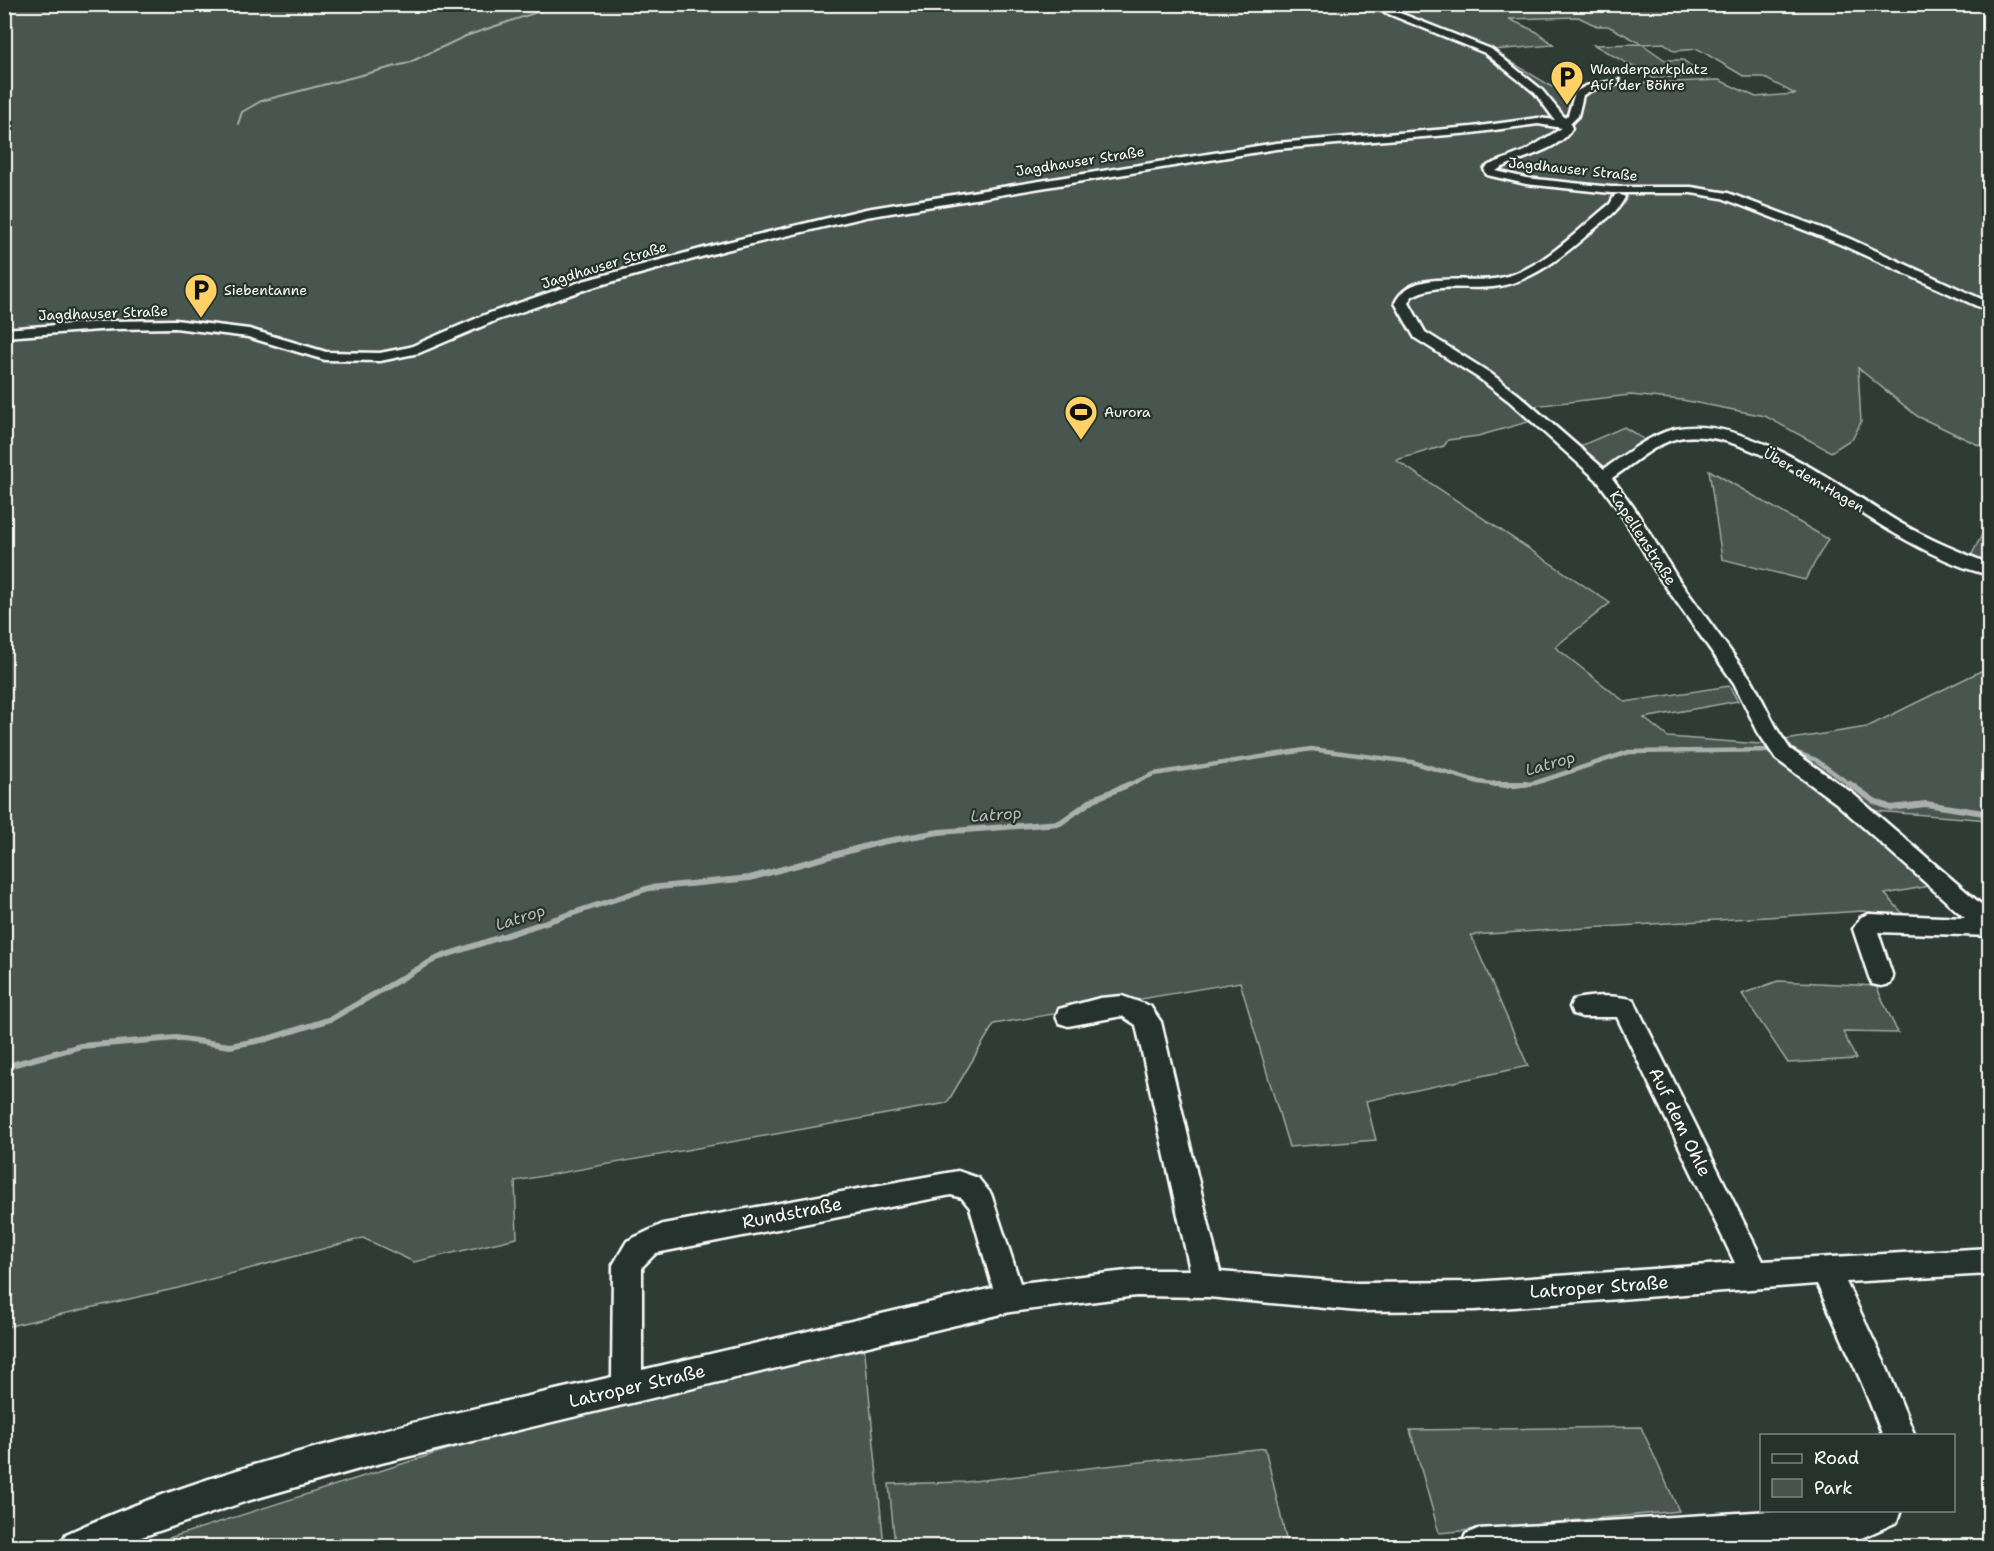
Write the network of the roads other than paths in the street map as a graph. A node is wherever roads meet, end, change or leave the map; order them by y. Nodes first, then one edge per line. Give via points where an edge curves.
1 (1368, 4) edge
2 (1616, 82) dead end
3 (1564, 124) junction
4 (1526, 181) junction
5 (1673, 191) junction
6 (1618, 197) junction
7 (1989, 308) edge
8 (4, 333) edge
9 (1603, 477) junction
10 (1989, 570) edge
11 (1989, 927) edge
12 (1881, 977) dead end
13 (1582, 1007) dead end
14 (1068, 1016) dead end
15 (1989, 1261) edge
16 (1824, 1269) junction
17 (1755, 1275) junction
18 (1208, 1284) junction
19 (1010, 1298) junction
20 (627, 1388) junction
21 (1898, 1434) edge
22 (1881, 1512) edge
23 (78, 1546) edge
24 (1478, 1546) edge

1 - 3 street via 1488,51 1538,91
2 - 3 street via 1578,94 1573,116
3 - 4 street, Jagdhauser Straße via 1566,130 1554,140 1490,169 1498,176
3 - 8 street, Jagdhauser Straße via 1538,121 1479,130 1256,148 866,213 588,284 492,317 414,350 380,357 325,356 249,333 175,324
4 - 5 street, Jagdhauser Straße via 1620,191
4 - 6 street
5 - 6 street
5 - 7 street, Jagdhauser Straße via 1711,192 1738,199 1844,241
6 - 9 street, Kapellenstraße via 1615,207 1521,275 1479,285 1422,286 1408,291 1402,299 1420,335 1515,398
9 - 10 street, Über dem Hagen via 1673,434 1694,431 1724,436 1782,460 1935,548
9 - 11 street, Kapellenstraße via 1743,682 1778,747 1844,798
11 - 12 street via 1869,922 1865,928
13 - 17 street, Auf dem Ohle via 1624,1007
14 - 18 street via 1123,1005 1139,1011 1148,1022
15 - 16 street, Latroper Straße
16 - 17 street, Latroper Straße
16 - 21 street
17 - 18 street, Latroper Straße via 1474,1296 1358,1297
18 - 19 street, Latroper Straße via 1136,1283
19 - 20 street, Latroper Straße
19 - 20 street, Rundstraße via 981,1202 971,1187 962,1183 663,1237 644,1244 627,1265
20 - 23 street, Latroper Straße via 373,1449 247,1485
22 - 24 street via 1857,1523

